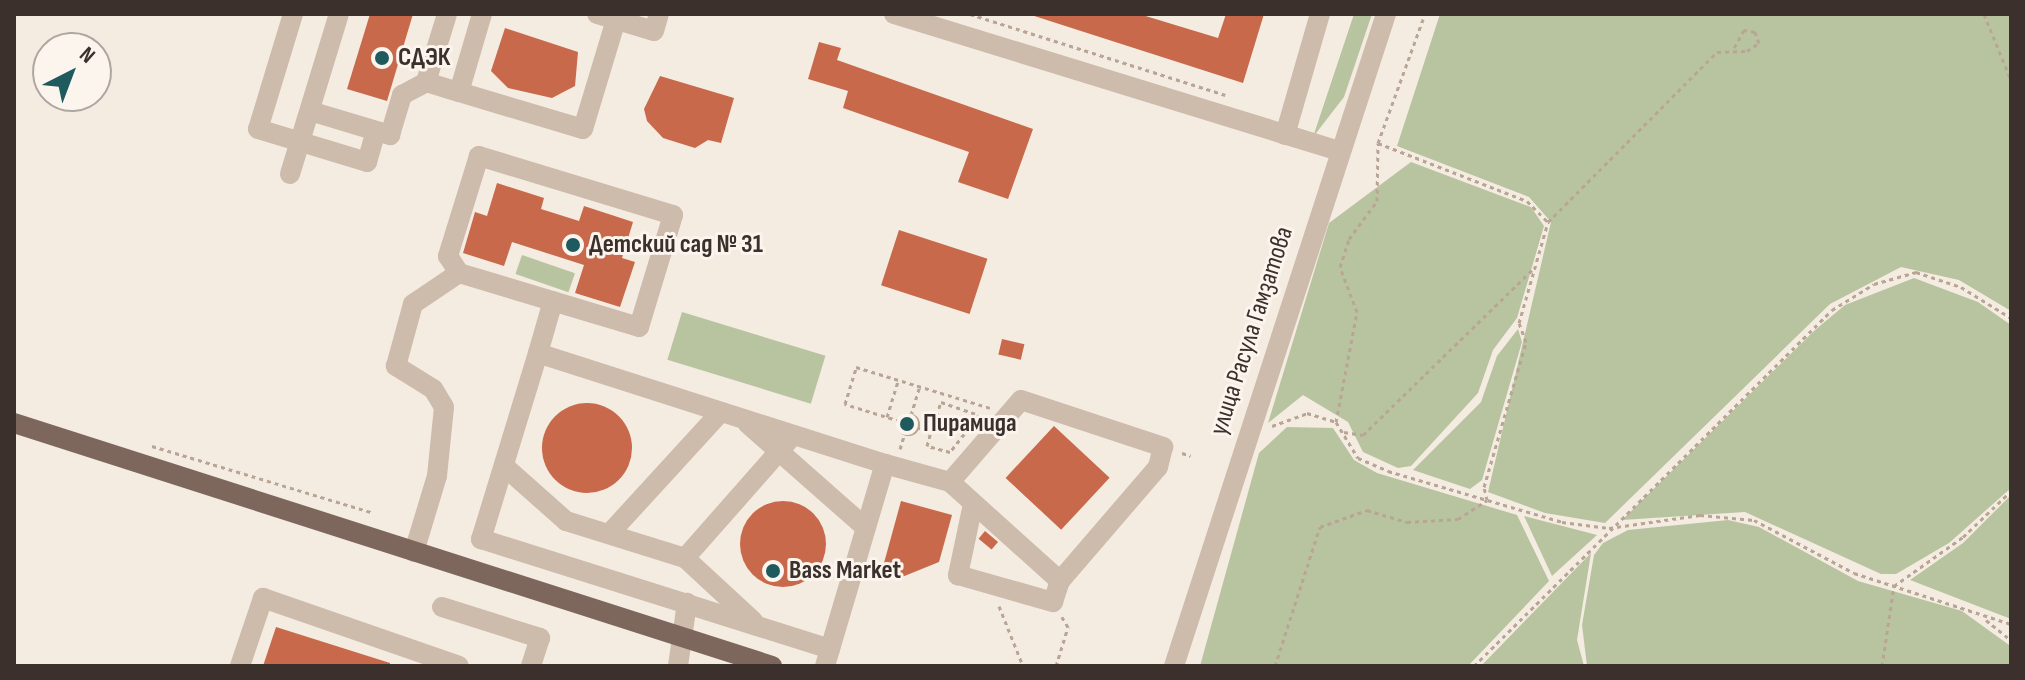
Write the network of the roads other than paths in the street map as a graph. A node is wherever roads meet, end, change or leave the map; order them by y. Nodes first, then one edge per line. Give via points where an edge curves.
1 (293, 14) edge
2 (339, 14) edge
3 (447, 14) edge
4 (482, 14) edge
5 (659, 14) edge
6 (894, 14) edge
7 (1320, 14) edge
8 (1386, 14) edge
9 (607, 17) edge
10 (930, 19) edge
11 (426, 82) junction
12 (459, 92) junction
13 (310, 111) junction
14 (376, 131) junction
15 (1285, 135) junction
16 (300, 141) junction
17 (1338, 151) junction
18 (290, 174) dead end
19 (459, 273) junction
20 (553, 301) junction
21 (538, 353) junction
22 (721, 412) junction
23 (742, 418) junction
24 (14, 423) edge
25 (794, 435) junction
26 (779, 451) junction
27 (885, 464) junction
28 (504, 466) junction
29 (950, 482) junction
30 (973, 504) junction
31 (866, 528) junction
32 (610, 533) junction
33 (414, 552) junction
34 (685, 558) junction
35 (1060, 581) junction
36 (687, 603) junction
37 (442, 607) dead end
38 (759, 626) junction
39 (687, 639) junction
40 (828, 658) edge
41 (240, 666) edge
42 (459, 666) edge
43 (531, 666) edge
44 (678, 666) edge
45 (772, 666) edge
46 (1174, 666) edge

1 - 16 street via 258,129
2 - 13 street
3 - 11 street
4 - 12 street
5 - 9 street via 654,31
6 - 10 street
7 - 15 street
8 - 17 street, улица Расула Гамзатова
9 - 12 street via 583,129
10 - 15 street
11 - 12 street
11 - 14 street via 402,95 390,135
13 - 14 street
13 - 16 street
14 - 16 street via 367,162
15 - 17 street
16 - 18 street
17 - 46 street, улица Расула Гамзатова
19 - 20 street
19 - 20 street via 448,256 479,156 673,215 639,327
19 - 33 street via 413,304 396,366 433,389 444,407 437,476
20 - 21 street
21 - 22 street
21 - 28 street
22 - 23 street
22 - 32 street
23 - 25 street
23 - 26 street
24 - 33 main road
25 - 26 street
25 - 27 street
26 - 31 street
26 - 34 street
27 - 29 street
27 - 31 street
28 - 32 street via 566,521
28 - 36 street via 481,539
29 - 30 street
29 - 35 street via 1021,400 1163,447 1158,467
30 - 35 street
30 - 35 street via 958,575 1053,602
31 - 40 street
32 - 34 street
33 - 39 main road
34 - 38 street
36 - 38 street
36 - 39 street via 681,625
37 - 43 street via 540,638
38 - 40 street
39 - 44 street
39 - 45 main road
41 - 42 street via 263,598

